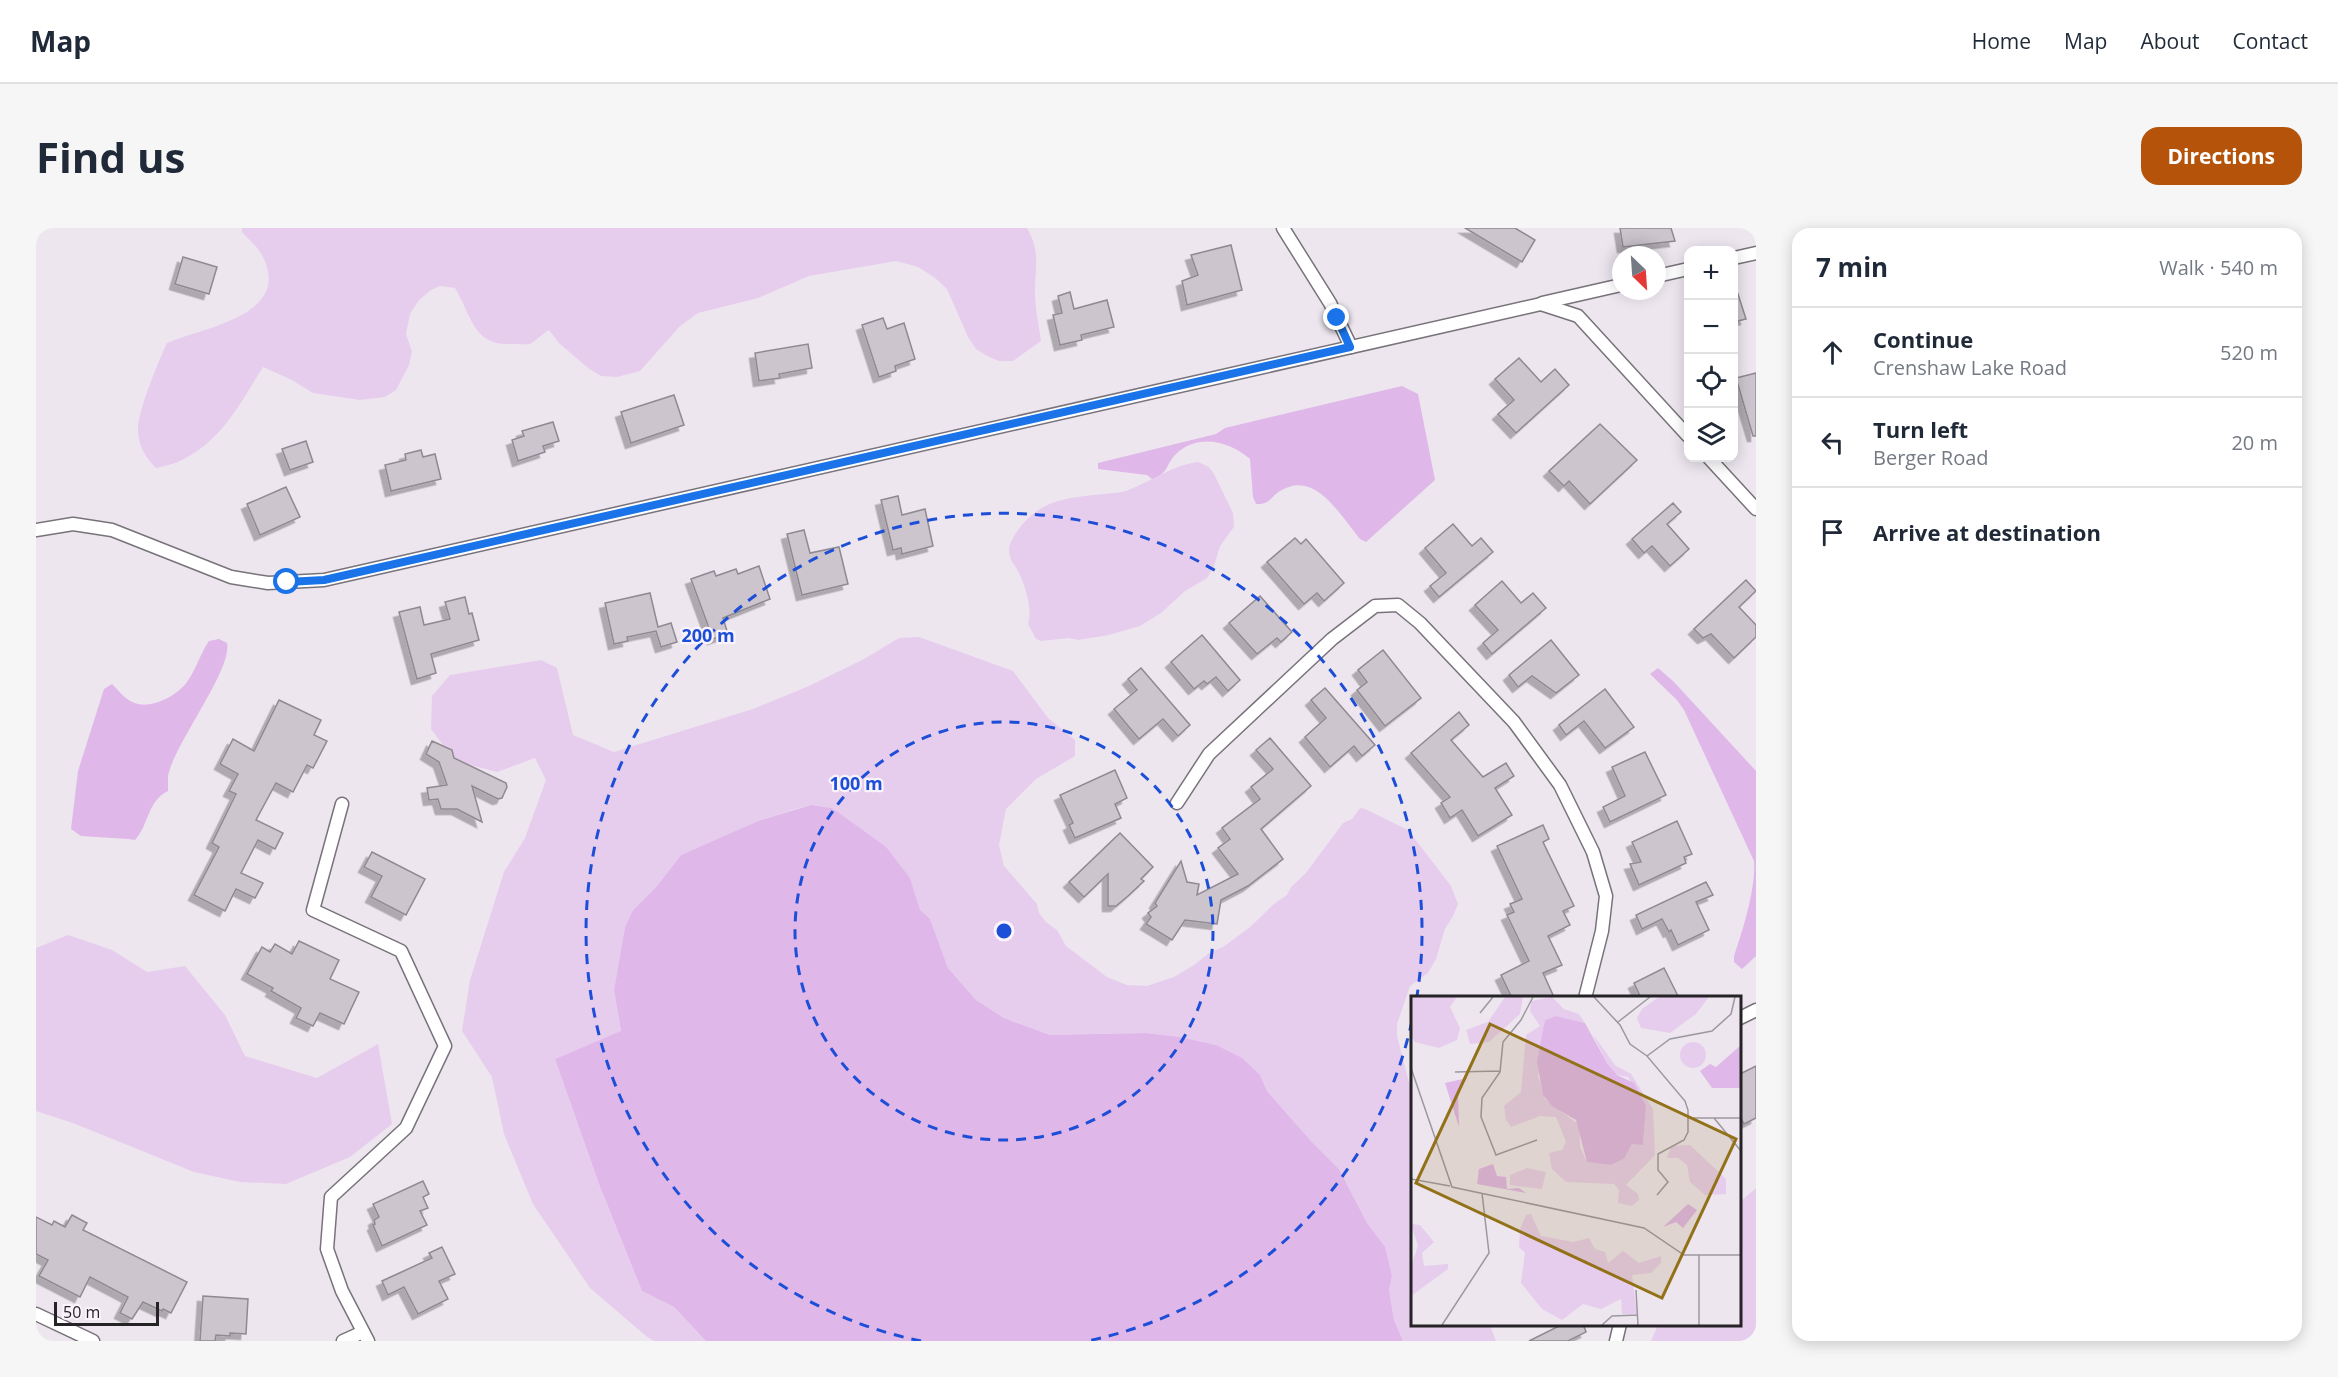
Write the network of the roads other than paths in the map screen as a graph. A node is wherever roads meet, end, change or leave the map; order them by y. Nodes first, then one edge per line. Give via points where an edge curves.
1 (1283, 228) edge
2 (1756, 252) edge
3 (1738, 257) edge
4 (1684, 269) edge
5 (1666, 274) edge
6 (1612, 287) edge
7 (1541, 304) junction
8 (1350, 347) junction
9 (1684, 431) edge
10 (1713, 462) edge
11 (1756, 509) edge
12 (36, 530) edge
13 (1177, 803) dead end
14 (342, 804) dead end
15 (1586, 996) edge
16 (1756, 1010) edge
17 (1741, 1018) edge
18 (36, 1314) edge
19 (1620, 1326) edge
20 (365, 1336) edge
21 (93, 1341) edge
22 (343, 1341) edge
23 (1616, 1341) edge

1 - 8 street via 1330,303
2 - 3 street
4 - 5 street
6 - 7 street
7 - 8 street
7 - 9 street via 1578,316
8 - 12 street via 324,580 268,583 231,577 112,530 73,524
10 - 11 street
13 - 15 street via 1209,754 1332,639 1375,606 1398,605 1514,722 1560,785 1593,852 1606,896 1602,931
14 - 20 street via 314,910 401,951 446,1046 406,1128 331,1197 327,1249 342,1291
16 - 17 street
18 - 21 street
19 - 23 street
20 - 22 street

